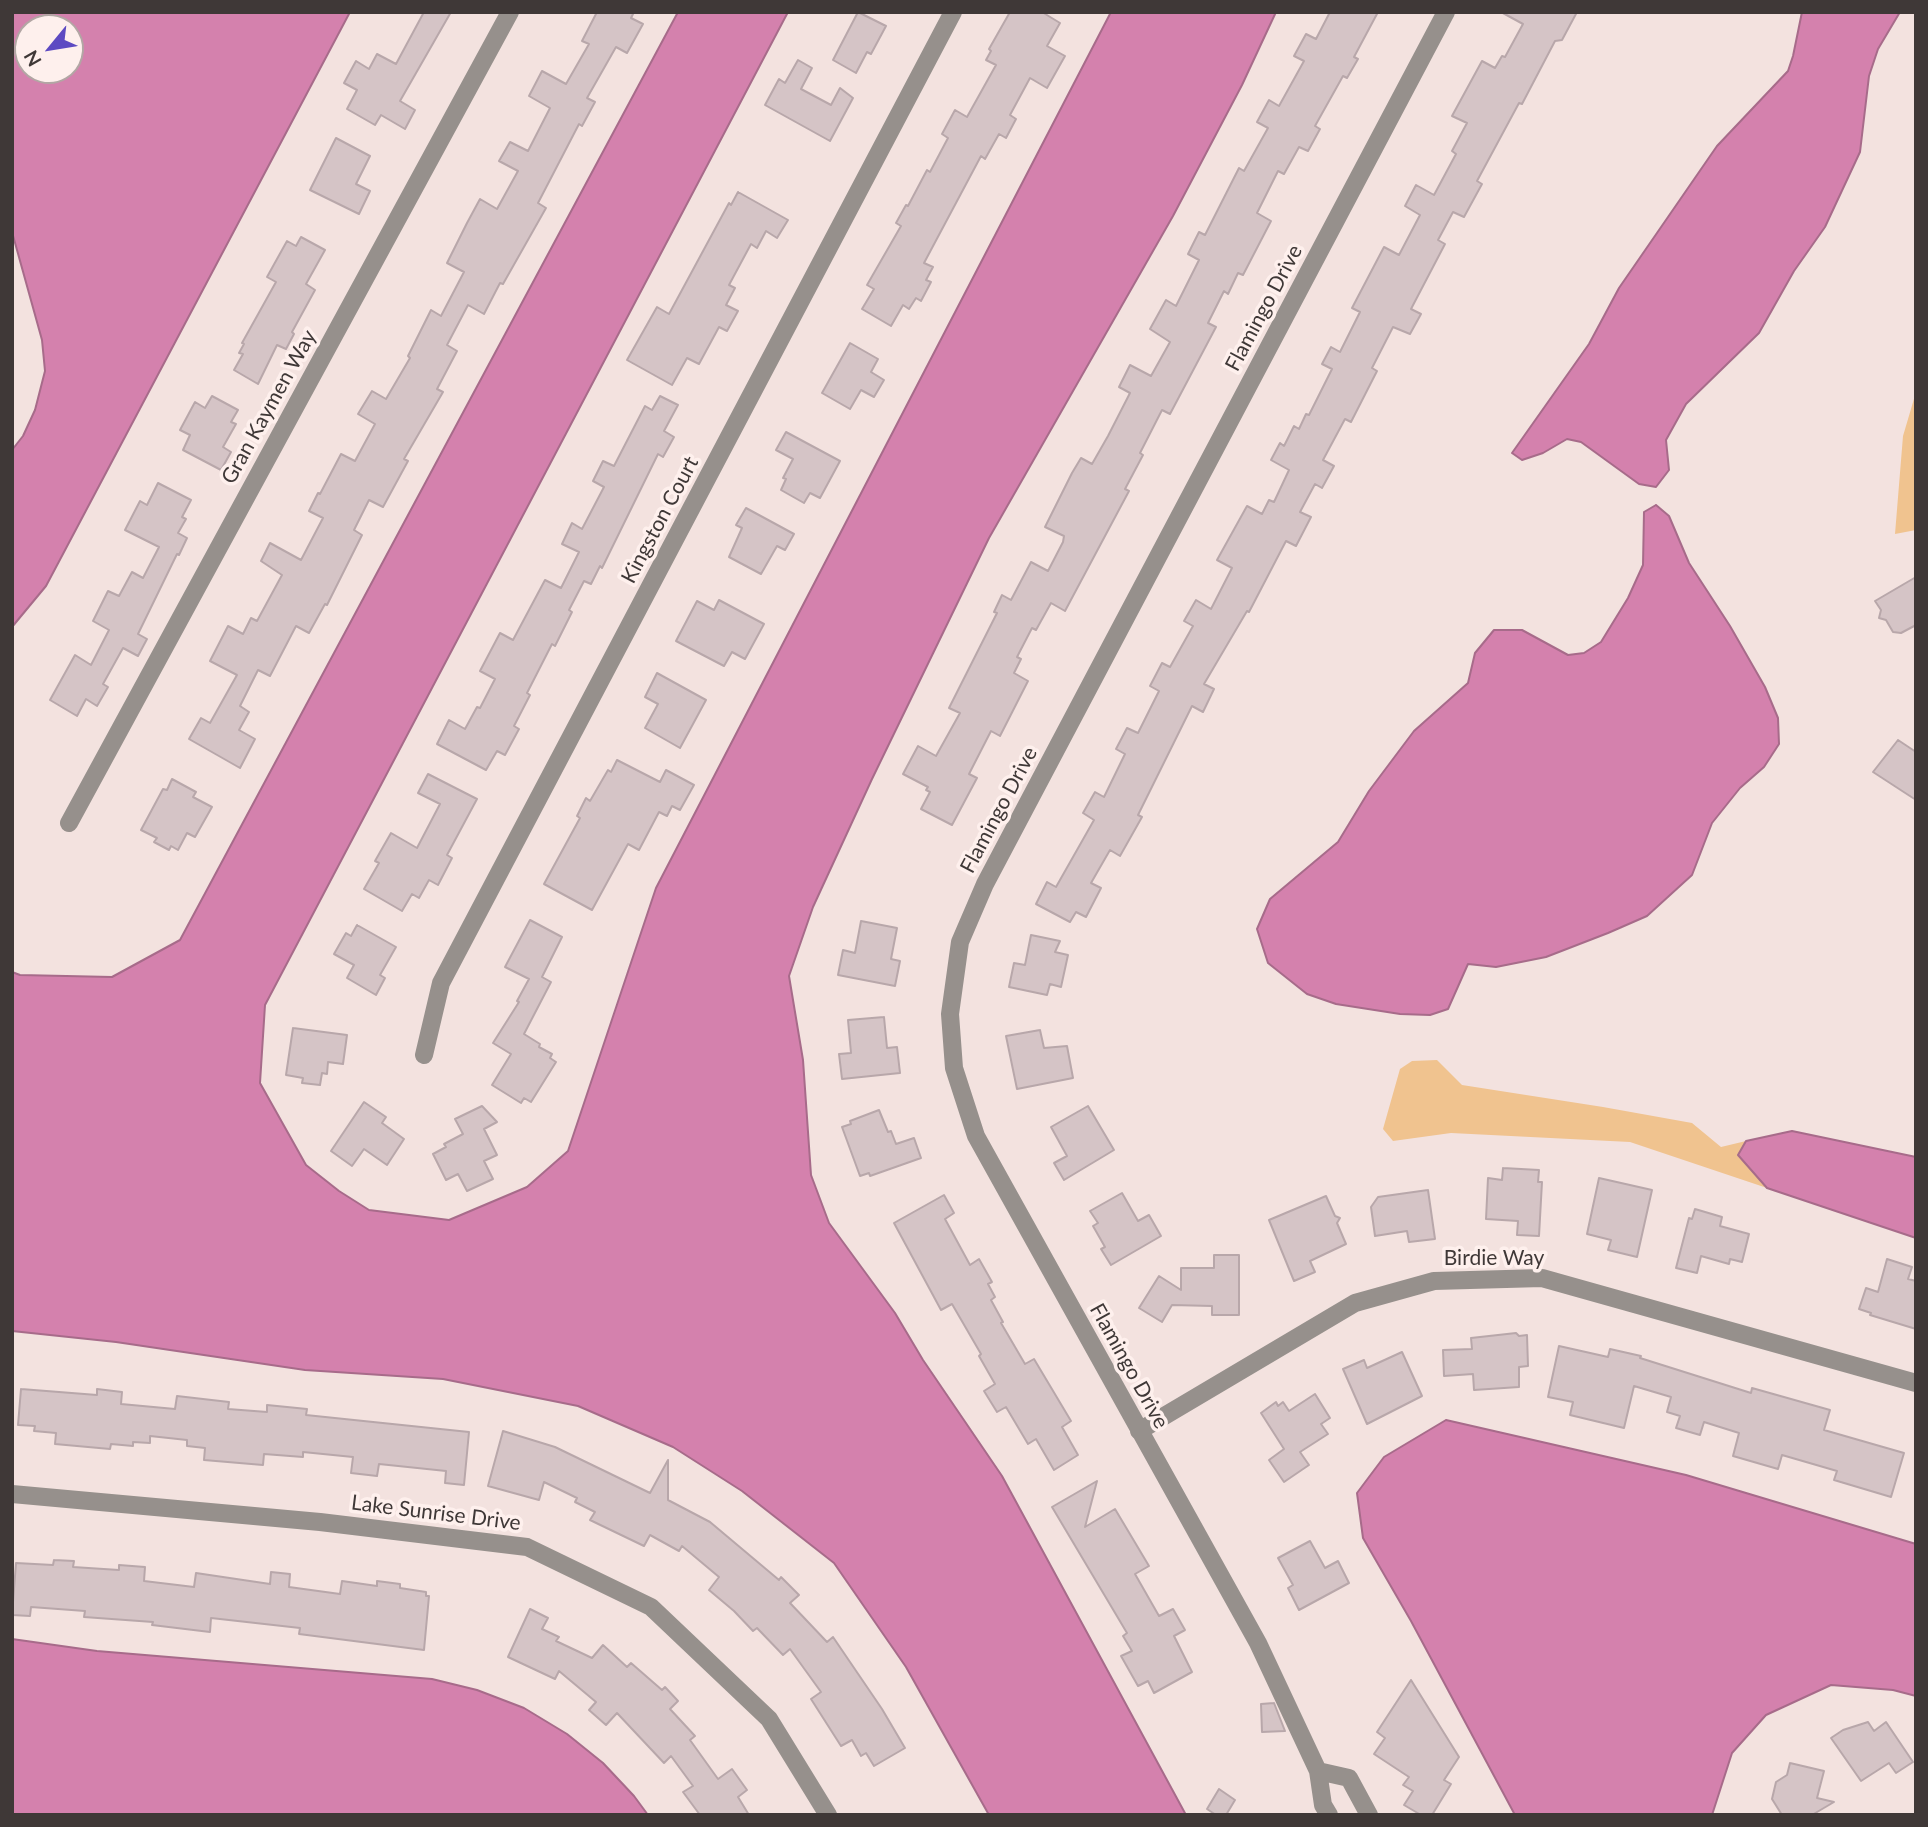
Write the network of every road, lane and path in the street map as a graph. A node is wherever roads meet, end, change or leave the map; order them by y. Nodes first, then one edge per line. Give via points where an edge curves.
1 (510, 12) edge
2 (953, 12) edge
3 (1446, 12) edge
4 (69, 823) dead end
5 (424, 1055) dead end
6 (1916, 1383) edge
7 (1139, 1432) junction
8 (12, 1494) edge
9 (1318, 1772) junction
10 (828, 1815) edge
11 (1329, 1815) edge
12 (1369, 1815) edge

1 - 4 street, Gran Kaymen Way
2 - 5 street, Kingston Court via 441,983
3 - 7 street, Flamingo Drive via 985,884 960,942 950,1014 954,1068 976,1136
6 - 7 street, Birdie Way via 1542,1278 1434,1281 1355,1303
7 - 9 street, Flamingo Drive via 1258,1643
8 - 10 street, Lake Sunrise Drive via 320,1522 527,1547 651,1606 769,1719
9 - 11 street, Flamingo Drive
9 - 12 street via 1349,1778

